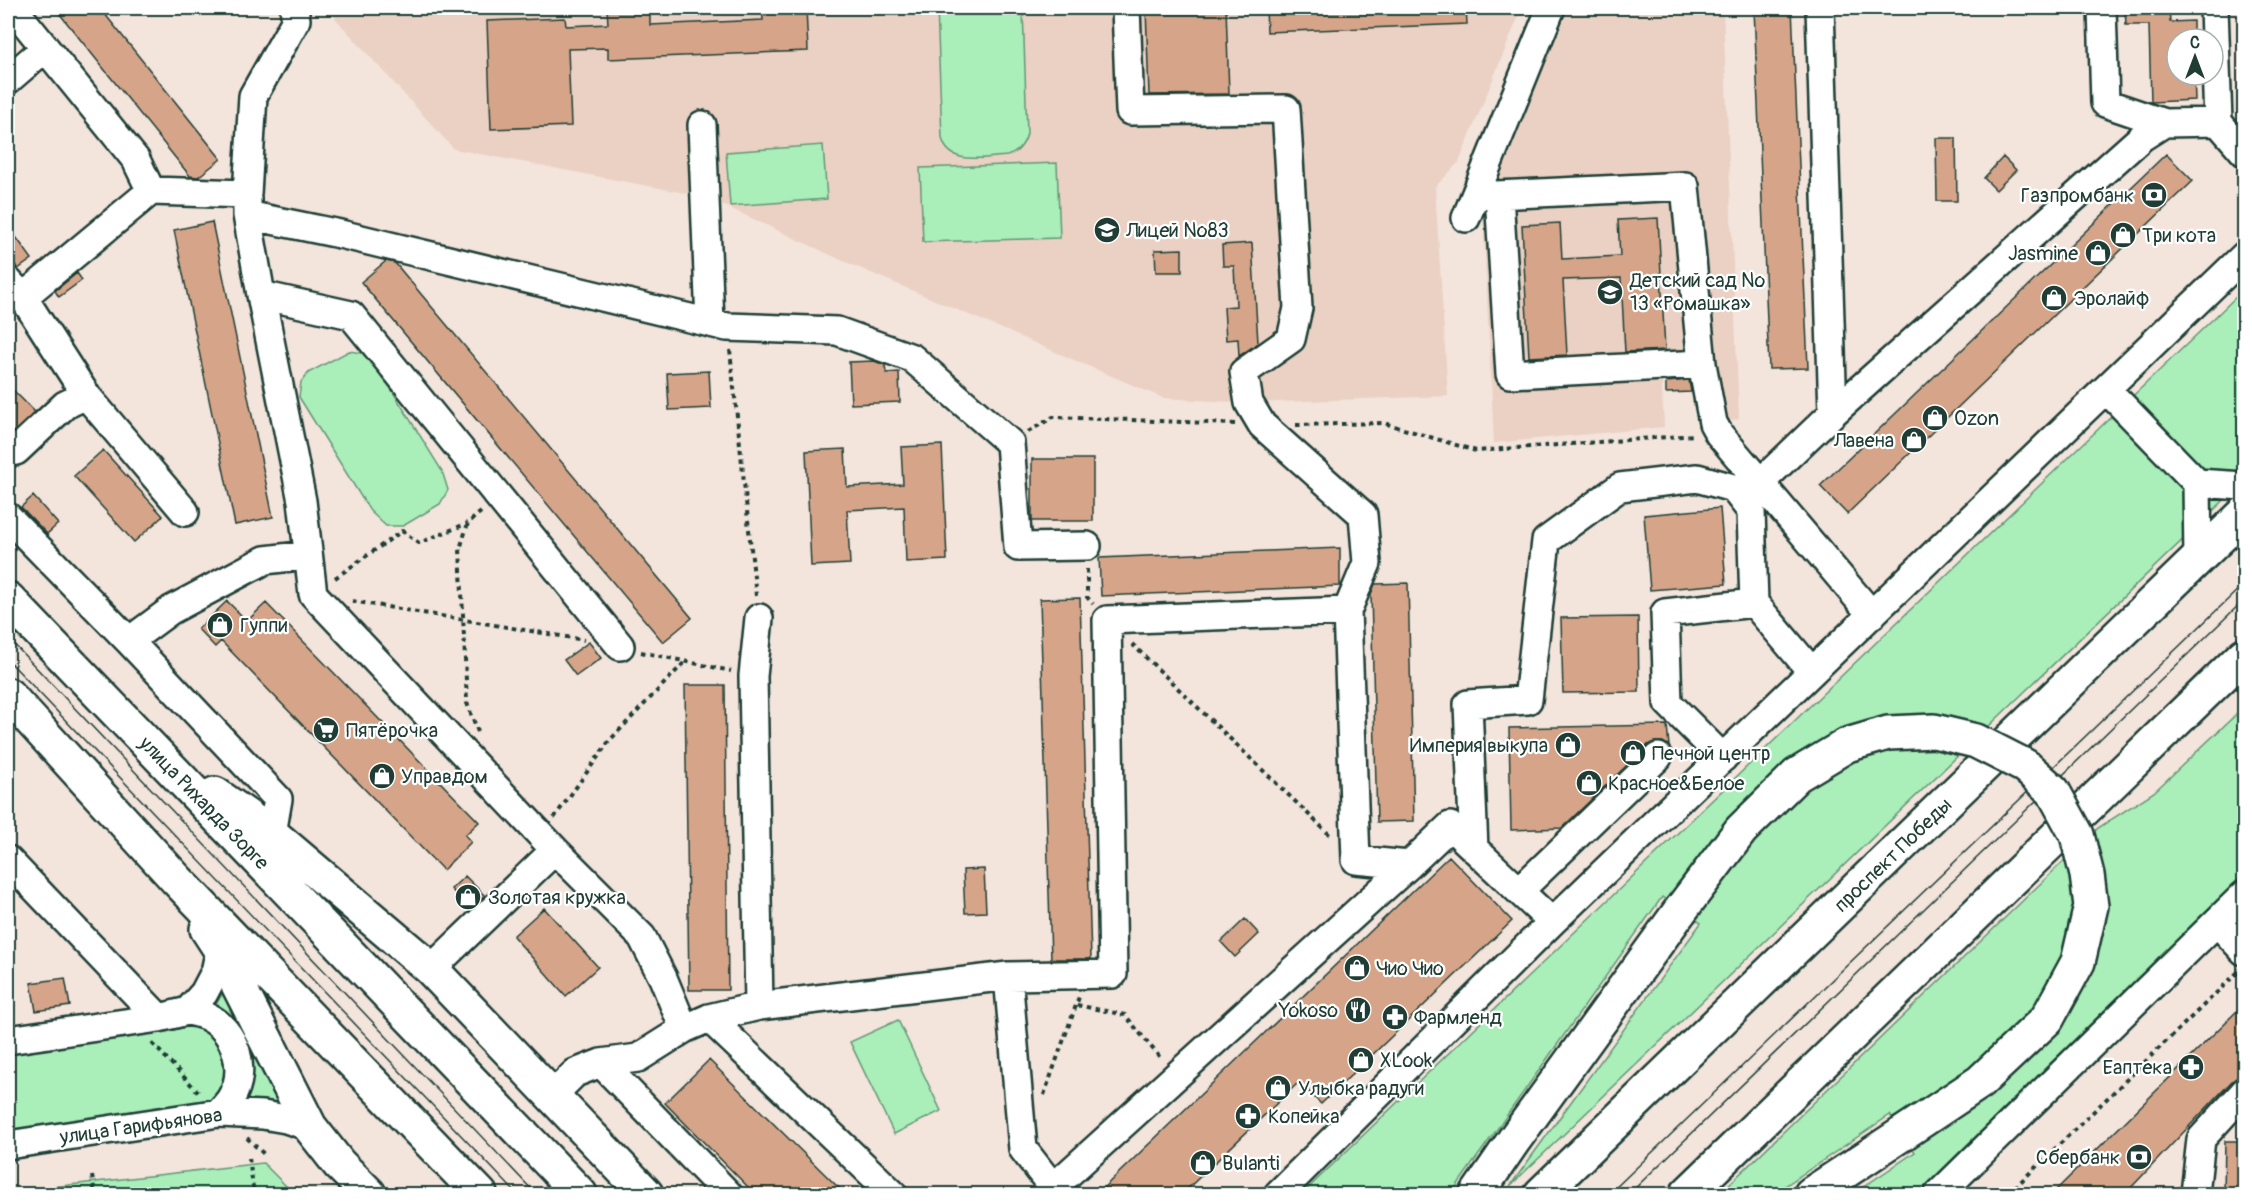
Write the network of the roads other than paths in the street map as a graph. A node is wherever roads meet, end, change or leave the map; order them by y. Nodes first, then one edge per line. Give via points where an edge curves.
1 (12, 8) edge
2 (294, 8) edge
3 (1126, 8) edge
4 (1551, 8) edge
5 (1820, 8) edge
6 (2102, 8) edge
7 (2214, 8) edge
8 (45, 48) junction
9 (8, 80) edge
10 (2218, 122) junction
11 (2164, 123) junction
12 (702, 125) dead end
13 (2244, 152) edge
14 (151, 192) junction
15 (1480, 203) junction
16 (247, 204) junction
17 (2244, 256) edge
18 (15, 289) edge
19 (261, 295) junction
20 (719, 325) junction
21 (1702, 364) junction
22 (2106, 389) junction
23 (86, 395) junction
24 (1833, 412) junction
25 (8, 453) edge
26 (1761, 482) junction
27 (2196, 483) junction
28 (2244, 486) edge
29 (185, 512) dead end
30 (2244, 514) edge
31 (8, 517) edge
32 (1088, 546) road end
33 (308, 555) junction
34 (2198, 560) junction
35 (8, 599) edge
36 (1754, 603) junction
37 (1347, 611) junction
38 (1872, 615) junction
39 (759, 618) road end
40 (129, 641) junction
41 (620, 646) road end
42 (2244, 655) edge
43 (1812, 672) junction
44 (8, 695) edge
45 (156, 754) junction
46 (1658, 757) dead end
47 (1723, 758) junction
48 (272, 834) junction
49 (548, 843) junction
50 (1474, 849) junction
51 (8, 860) edge
52 (1409, 865) junction
53 (176, 879) junction
54 (1518, 891) junction
55 (2244, 895) edge
56 (1552, 922) junction
57 (2217, 922) junction
58 (220, 949) junction
59 (2244, 951) edge
60 (431, 969) junction
61 (1008, 976) junction
62 (759, 1006) junction
63 (188, 1011) junction
64 (159, 1017) junction
65 (709, 1018) junction
66 (684, 1029) junction
67 (8, 1040) edge
68 (601, 1063) junction
69 (2244, 1092) edge
70 (552, 1096) junction
71 (219, 1113) junction
72 (310, 1127) junction
73 (8, 1145) edge
74 (1052, 1193) edge
75 (369, 1194) edge
76 (480, 1194) edge
77 (580, 1194) edge
78 (646, 1194) edge
79 (728, 1194) edge
80 (893, 1194) edge
81 (1278, 1194) edge
82 (1477, 1194) edge
83 (1541, 1194) edge
84 (1687, 1194) edge
85 (1811, 1194) edge
86 (1939, 1194) edge
87 (2195, 1194) edge

1 - 8 street
2 - 16 street via 296,20 253,96
3 - 37 street via 1130,111 1286,109 1298,308 1291,339 1244,372 1249,403 1262,425 1363,514 1368,563
4 - 15 street
5 - 24 street
6 - 11 street via 2105,103
7 - 10 street
8 - 9 street
8 - 14 street via 136,160
10 - 11 street
10 - 13 street
11 - 24 street via 2142,137
12 - 20 street
14 - 16 street
14 - 18 street
15 - 21 street via 1510,374
15 - 21 street via 1685,186
16 - 19 street
16 - 20 street via 340,234
17 - 22 street
18 - 23 street
19 - 33 street via 302,501
19 - 41 street via 351,315
20 - 32 street via 837,331 912,358 1010,443 1018,547
21 - 26 street via 1713,423
22 - 27 street
22 - 38 street
23 - 25 street via 65,405 16,451
23 - 29 street
24 - 26 street
26 - 38 street
27 - 28 street
27 - 34 street
30 - 34 main road, проспект Победы
31 - 40 street
33 - 40 street via 265,560 171,610
33 - 49 street via 313,594
34 - 83 main road, проспект Победы
35 - 45 main road, улица Рихарда Зорге
36 - 43 street
36 - 47 street via 1665,613 1668,703
36 - 50 street via 1751,511 1733,488 1697,478 1620,487 1546,541 1528,700 1468,704
37 - 52 street via 1356,860
37 - 61 street via 1107,620 1113,974
38 - 43 street
39 - 62 street via 753,676
40 - 48 street via 278,799
42 - 84 main road
43 - 47 street
44 - 53 main road
45 - 48 main road
45 - 77 main road, улица Рихарда Зорге
46 - 54 street
47 - 56 street
48 - 60 main road
49 - 60 street
49 - 66 street via 642,937
50 - 52 street via 1450,826
50 - 54 street
51 - 64 street
52 - 74 street
53 - 58 main road
53 - 76 main road
54 - 56 street
55 - 57 street
56 - 81 street
57 - 59 street
57 - 86 street
58 - 63 street via 215,972
58 - 72 main road
60 - 70 main road
61 - 62 street
61 - 74 street via 1023,1149
62 - 65 street
63 - 64 street
63 - 71 street via 206,1016 222,1027 239,1061 238,1080
64 - 67 street
65 - 66 street
65 - 80 street
66 - 68 street via 638,1058
68 - 70 street via 575,1073
68 - 79 street
69 - 87 street via 2201,1139
70 - 78 main road
71 - 72 street, улица Гарифьянова via 263,1115
71 - 73 street, улица Гарифьянова
72 - 75 main road
82 - 85 main road, bridge via 1680,911 1749,822 1797,775 1847,745 1888,733 1934,731 1976,741 2025,766 2053,791 2077,836 2091,906 2078,962 2047,1019 1980,1082

